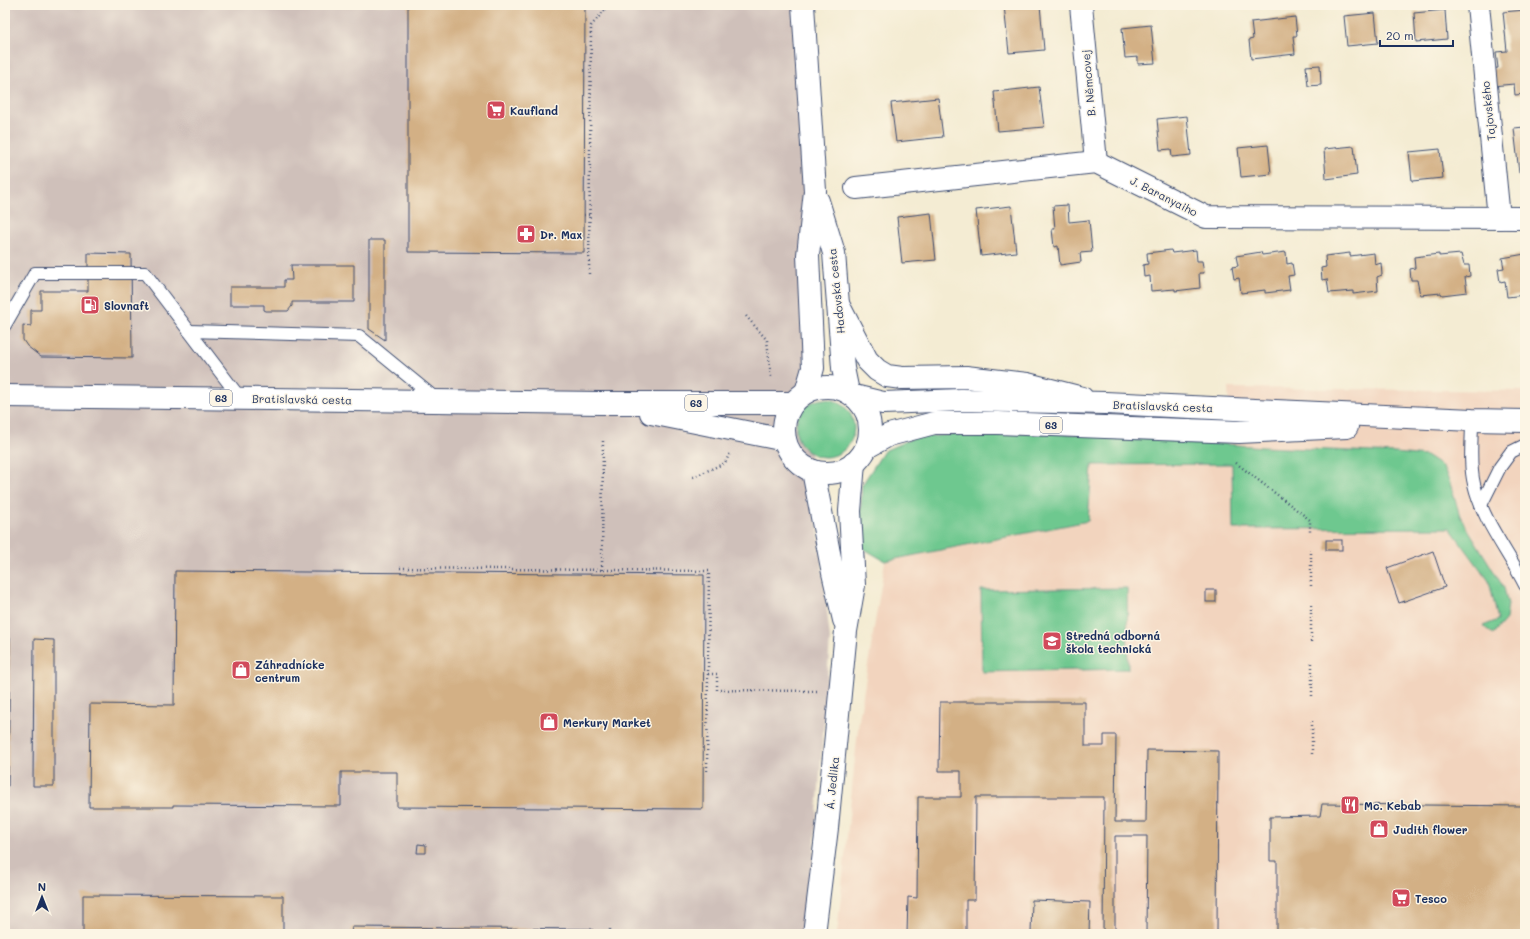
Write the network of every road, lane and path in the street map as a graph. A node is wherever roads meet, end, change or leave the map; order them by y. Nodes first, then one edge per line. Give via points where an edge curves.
1 (760, 5) edge
2 (803, 5) edge
3 (1081, 5) edge
4 (1478, 5) edge
5 (1096, 162) junction
6 (856, 188) dead end
7 (815, 191) junction
8 (584, 215) dead end
9 (589, 215) junction
10 (1499, 218) junction
11 (1525, 218) edge
12 (589, 274) dead end
13 (838, 304) junction
14 (746, 316) dead end
15 (5, 325) edge
16 (190, 331) junction
17 (771, 377) dead end
18 (851, 394) junction
19 (5, 396) edge
20 (240, 398) junction
21 (800, 398) junction
22 (438, 401) junction
23 (600, 403) junction
24 (1105, 404) junction
25 (1472, 420) junction
26 (1525, 421) edge
27 (603, 438) dead end
28 (785, 440) junction
29 (1525, 445) edge
30 (732, 448) dead end
31 (861, 455) junction
32 (1236, 463) dead end
33 (814, 471) junction
34 (693, 477) dead end
35 (1481, 504) junction
36 (1310, 532) dead end
37 (1311, 549) dead end
38 (400, 568) dead end
39 (602, 570) junction
40 (1525, 585) edge
41 (1311, 587) dead end
42 (1311, 605) dead end
43 (846, 631) junction
44 (1311, 644) dead end
45 (1312, 663) dead end
46 (708, 674) junction
47 (821, 692) dead end
48 (1312, 699) dead end
49 (1312, 721) dead end
50 (1312, 756) dead end
51 (707, 770) dead end
52 (610, 927) dead end
53 (610, 934) edge
54 (814, 934) edge

1 - 9 path via 608,6 591,26
2 - 7 street, Hadovská cesta
3 - 5 street, B. Němcovej
4 - 10 street, Tajovského
5 - 6 street
5 - 10 street, J. Baranyaiho via 1206,217
7 - 13 street, Hadovská cesta via 834,253
7 - 21 street, Hadovská cesta via 808,255 813,368
8 - 9 path
9 - 12 path
10 - 11 street, J. Baranyaiho
13 - 18 street, Hadovská cesta via 843,368
13 - 24 street via 867,360 887,376 966,377 1027,384
14 - 17 path via 767,340
15 - 16 lane via 35,273 145,273
16 - 20 lane
16 - 22 lane via 359,336
18 - 21 street, Bratislavská cesta / 63 via 828,387 816,388
18 - 24 street, Bratislavská cesta / 63 via 884,403 961,400
18 - 31 street via 861,403 871,429
19 - 20 street, Bratislavská cesta / 63
20 - 22 street, Bratislavská cesta / 63
21 - 23 street, Bratislavská cesta / 63
21 - 28 street, Bratislavská cesta / 63 via 785,420
22 - 23 street, Bratislavská cesta / 63
23 - 28 street, Bratislavská cesta / 63
24 - 25 street, Bratislavská cesta / 63
25 - 26 street, Bratislavská cesta / 63
25 - 31 street, Bratislavská cesta / 63 via 1239,432 934,423 889,435
25 - 35 lane via 1471,458 1474,484
27 - 39 path
28 - 33 street, Bratislavská cesta / 63 via 795,459
29 - 35 lane via 1511,452 1500,467
30 - 34 path via 725,463
31 - 33 street, Bratislavská cesta / 63 via 845,469 824,473
31 - 43 street, Á. Jedlika via 850,511 854,585
32 - 36 path via 1310,520
33 - 43 street, Á. Jedlika
35 - 40 lane via 1488,523
37 - 41 path
38 - 39 path
39 - 46 path via 709,571
42 - 44 path
43 - 54 street, Á. Jedlika via 829,812
45 - 48 path
46 - 47 path via 716,674 716,690
46 - 51 path
49 - 50 path
52 - 53 path

